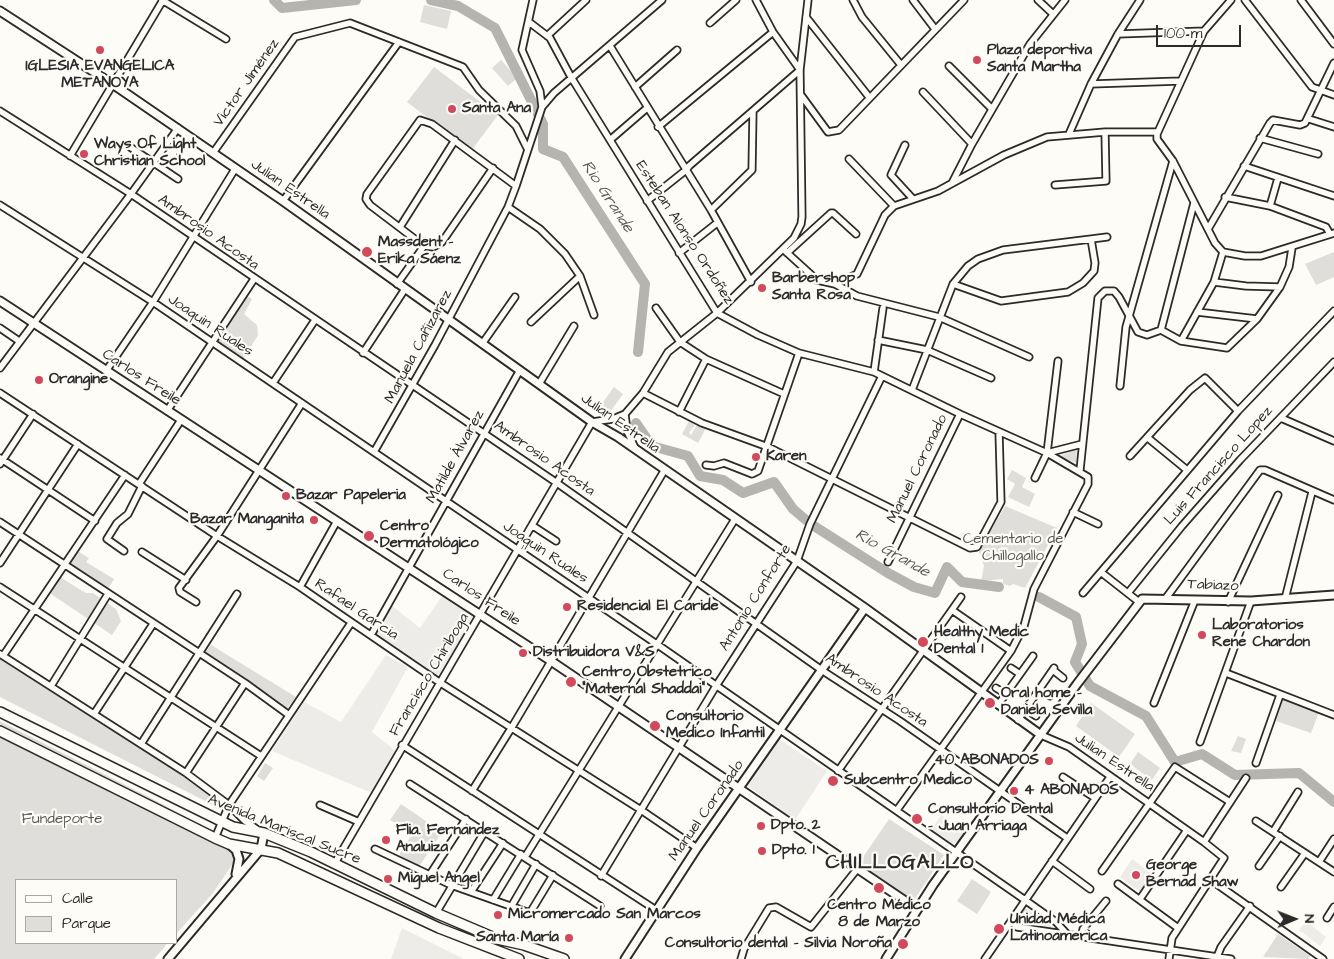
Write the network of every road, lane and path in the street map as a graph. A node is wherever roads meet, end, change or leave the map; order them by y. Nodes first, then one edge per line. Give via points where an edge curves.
1 (163, 0) edge
2 (533, 0) edge
3 (586, 0) edge
4 (662, 0) edge
5 (736, 0) edge
6 (756, 0) edge
7 (808, 0) edge
8 (854, 0) edge
9 (913, 0) edge
10 (964, 0) edge
11 (1038, 0) edge
12 (1065, 0) edge
13 (1140, 0) edge
14 (1230, 0) edge
15 (1246, 0) edge
16 (1301, 0) edge
17 (0, 11) edge
18 (1053, 14) junction
19 (806, 17) junction
20 (529, 22) junction
21 (710, 23) dead end
22 (936, 29) junction
23 (1204, 31) junction
24 (773, 32) junction
25 (1118, 34) junction
26 (547, 36) junction
27 (226, 39) dead end
28 (399, 42) junction
29 (1334, 44) edge
30 (610, 46) junction
31 (677, 50) dead end
32 (1334, 64) edge
33 (901, 65) junction
34 (949, 66) dead end
35 (800, 70) junction
36 (571, 77) junction
37 (1180, 81) junction
38 (1091, 84) junction
39 (114, 85) junction
40 (635, 87) junction
41 (1322, 91) junction
42 (923, 92) dead end
43 (801, 95) junction
44 (1334, 96) edge
45 (869, 97) junction
46 (542, 107) junction
47 (647, 108) junction
48 (992, 109) junction
49 (0, 111) edge
50 (753, 111) junction
51 (1309, 119) junction
52 (658, 127) junction
53 (1334, 127) edge
54 (178, 128) junction
55 (1105, 132) junction
56 (1158, 132) junction
57 (1069, 134) junction
58 (1260, 138) junction
59 (455, 140) junction
60 (610, 140) junction
61 (972, 144) junction
62 (127, 145) dead end
63 (905, 145) dead end
64 (527, 148) junction
65 (213, 153) junction
66 (1318, 154) dead end
67 (70, 156) junction
68 (850, 159) dead end
69 (1173, 160) junction
70 (154, 162) junction
71 (1244, 166) junction
72 (493, 168) junction
73 (236, 169) junction
74 (686, 170) junction
75 (1278, 178) junction
76 (178, 179) dead end
77 (952, 183) junction
78 (1055, 185) dead end
79 (516, 186) junction
80 (131, 194) junction
81 (1334, 196) edge
82 (1225, 197) junction
83 (913, 199) junction
84 (283, 201) junction
85 (647, 201) junction
86 (1194, 203) junction
87 (0, 205) edge
88 (894, 206) junction
89 (1270, 206) junction
90 (508, 207) junction
91 (711, 210) junction
92 (717, 223) junction
93 (400, 227) junction
94 (1208, 229) junction
95 (1332, 233) edge
96 (856, 234) dead end
97 (193, 237) junction
98 (1107, 237) dead end
99 (1091, 239) junction
100 (424, 246) junction
101 (1292, 248) junction
102 (785, 252) junction
103 (1223, 252) junction
104 (679, 253) junction
105 (83, 257) junction
106 (580, 276) junction
107 (254, 279) junction
108 (751, 282) junction
109 (1214, 282) junction
110 (397, 284) junction
111 (835, 284) junction
112 (953, 284) junction
113 (1280, 287) junction
114 (405, 289) junction
115 (515, 297) dead end
116 (0, 301) edge
117 (153, 302) junction
118 (656, 308) dead end
119 (883, 308) dead end
120 (1334, 311) edge
121 (1197, 312) junction
122 (717, 313) junction
123 (594, 316) dead end
124 (1129, 316) junction
125 (939, 317) junction
126 (448, 319) junction
127 (1257, 319) junction
128 (315, 320) junction
129 (32, 322) junction
130 (531, 322) dead end
131 (574, 326) dead end
132 (0, 328) edge
133 (1161, 330) junction
134 (878, 340) junction
135 (1181, 340) junction
136 (19, 341) junction
137 (680, 342) junction
138 (213, 343) junction
139 (482, 344) junction
140 (927, 350) junction
141 (798, 353) junction
142 (364, 354) junction
143 (1029, 357) dead end
144 (706, 359) junction
145 (1058, 361) dead end
146 (1333, 364) edge
147 (0, 368) edge
148 (520, 370) junction
149 (106, 372) junction
150 (874, 372) junction
151 (882, 376) junction
152 (991, 378) dead end
153 (273, 384) junction
154 (539, 384) junction
155 (413, 386) junction
156 (1120, 386) dead end
157 (912, 390) junction
158 (0, 393) edge
159 (643, 393) junction
160 (784, 394) junction
161 (302, 403) junction
162 (167, 411) junction
163 (1238, 411) junction
164 (679, 412) junction
165 (33, 414) junction
166 (625, 414) junction
167 (960, 414) junction
168 (1281, 418) junction
169 (181, 420) junction
170 (592, 422) junction
171 (999, 432) junction
172 (484, 434) junction
173 (1148, 438) junction
174 (1334, 441) edge
175 (78, 444) junction
176 (1082, 444) junction
177 (768, 447) junction
178 (374, 452) junction
179 (637, 452) junction
180 (1047, 453) junction
181 (1130, 456) dead end
182 (1, 461) edge
183 (706, 465) dead end
184 (258, 470) junction
185 (1080, 470) junction
186 (1187, 470) junction
187 (664, 471) junction
188 (125, 475) junction
189 (1035, 478) dead end
190 (831, 480) junction
191 (557, 483) junction
192 (141, 485) junction
193 (48, 490) junction
194 (1312, 492) junction
195 (1278, 495) dead end
196 (1334, 500) edge
197 (447, 502) junction
198 (1073, 512) junction
199 (910, 517) junction
200 (735, 520) junction
201 (95, 521) junction
202 (337, 521) junction
203 (0, 522) edge
204 (1098, 524) dead end
205 (533, 526) junction
206 (628, 533) junction
207 (18, 535) junction
208 (217, 536) junction
209 (556, 541) dead end
210 (519, 550) junction
211 (124, 551) dead end
212 (142, 552) dead end
213 (797, 561) junction
214 (888, 562) dead end
215 (0, 563) edge
216 (65, 565) junction
217 (410, 568) junction
218 (1102, 573) junction
219 (186, 580) junction
220 (697, 582) junction
221 (0, 587) edge
222 (300, 587) junction
223 (1083, 593) dead end
224 (1128, 593) junction
225 (108, 594) junction
226 (237, 594) dead end
227 (1334, 595) edge
228 (961, 597) dead end
229 (1166, 598) junction
230 (589, 599) junction
231 (1285, 599) junction
232 (1195, 600) junction
233 (1250, 601) junction
234 (196, 602) dead end
235 (1139, 602) junction
236 (1228, 602) junction
237 (865, 608) junction
238 (36, 609) junction
239 (952, 610) junction
240 (480, 616) junction
241 (756, 622) junction
242 (351, 623) junction
243 (153, 624) junction
244 (371, 635) junction
245 (79, 638) junction
246 (658, 645) junction
247 (924, 650) junction
248 (1011, 651) junction
249 (200, 654) junction
250 (2, 655) edge
251 (1033, 656) dead end
252 (550, 661) junction
253 (124, 668) junction
254 (1012, 668) dead end
255 (822, 671) junction
256 (1226, 673) junction
257 (1020, 674) junction
258 (1063, 678) dead end
259 (439, 682) junction
260 (245, 683) junction
261 (51, 686) junction
262 (716, 686) junction
263 (996, 688) dead end
264 (1040, 689) junction
265 (981, 692) junction
266 (1006, 694) junction
267 (1280, 695) junction
268 (1050, 696) dead end
269 (170, 698) junction
270 (1154, 703) dead end
271 (998, 705) junction
272 (619, 708) junction
273 (882, 710) junction
274 (1026, 710) junction
275 (0, 712) edge
276 (94, 714) junction
277 (1334, 714) edge
278 (289, 715) junction
279 (1036, 716) dead end
280 (1018, 720) junction
281 (512, 727) junction
282 (217, 728) junction
283 (0, 731) edge
284 (780, 731) junction
285 (1041, 735) junction
286 (1200, 742) dead end
287 (141, 744) junction
288 (402, 745) junction
289 (679, 747) junction
290 (942, 751) junction
291 (261, 756) junction
292 (1256, 762) dead end
293 (580, 771) junction
294 (838, 771) junction
295 (186, 773) junction
296 (1063, 777) dead end
297 (1110, 777) junction
298 (1246, 778) dead end
299 (410, 784) dead end
300 (739, 788) junction
301 (1001, 790) junction
302 (472, 791) junction
303 (1298, 792) dead end
304 (1095, 798) junction
305 (1230, 802) junction
306 (1149, 803) junction
307 (229, 804) junction
308 (320, 805) dead end
309 (641, 810) junction
310 (897, 810) junction
311 (466, 819) junction
312 (1256, 821) dead end
313 (221, 822) junction
314 (359, 822) junction
315 (1187, 830) junction
316 (485, 832) junction
317 (1273, 832) junction
318 (264, 833) junction
319 (540, 834) junction
320 (1280, 836) junction
321 (214, 838) junction
322 (1067, 838) junction
323 (1334, 839) edge
324 (1204, 842) junction
325 (503, 843) junction
326 (229, 844) junction
327 (697, 848) junction
328 (261, 849) junction
329 (374, 849) dead end
330 (956, 853) junction
331 (1305, 853) junction
332 (523, 856) junction
333 (1052, 860) junction
334 (1319, 862) junction
335 (334, 863) junction
336 (536, 864) junction
337 (1259, 866) dead end
338 (858, 868) junction
339 (1102, 871) dead end
340 (1334, 872) edge
341 (553, 875) junction
342 (429, 876) junction
343 (601, 876) junction
344 (234, 879) junction
345 (1211, 880) junction
346 (1118, 884) dead end
347 (451, 885) junction
348 (1281, 887) dead end
349 (1090, 889) dead end
350 (471, 892) junction
351 (1140, 899) junction
352 (493, 900) junction
353 (1025, 900) junction
354 (1106, 901) dead end
355 (600, 906) dead end
356 (1250, 906) junction
357 (511, 907) junction
358 (1334, 907) edge
359 (917, 909) junction
360 (656, 910) junction
361 (436, 913) junction
362 (1327, 918) dead end
363 (1010, 921) junction
364 (1178, 928) junction
365 (1068, 934) junction
366 (1082, 936) junction
367 (498, 940) junction
368 (1170, 950) junction
369 (1217, 957) junction
370 (168, 959) edge
371 (519, 959) edge
372 (552, 959) edge
373 (564, 959) edge
374 (625, 959) edge
375 (741, 959) edge
376 (886, 959) edge
377 (985, 959) edge
378 (1169, 959) edge
379 (1231, 959) edge
380 (1323, 959) edge

1 - 27 street
1 - 39 street
2 - 20 street
3 - 26 street
4 - 30 street
5 - 21 street
6 - 24 street
7 - 19 street
8 - 33 street via 862,18
9 - 22 street
10 - 22 street
11 - 18 street
12 - 18 street
13 - 25 street
14 - 23 street
15 - 41 street via 1312,87
16 - 29 street
17 - 39 street, Julian Estrella
18 - 48 street via 1030,44
19 - 35 street
19 - 45 street
20 - 26 street, Esteban Alonso Ordoñez
20 - 46 street via 522,50 540,91
22 - 33 street
23 - 25 street
23 - 37 street
24 - 35 street
24 - 52 street
25 - 38 street
26 - 36 street, Esteban Alonso Ordoñez
28 - 64 street, Victor Jiménez via 462,66 479,90 516,126
28 - 65 street, Victor Jiménez via 350,22 295,37
28 - 84 street
30 - 36 street
30 - 40 street
31 - 40 street
32 - 41 street
33 - 45 street
34 - 48 street
35 - 43 street
35 - 50 street
36 - 46 street
36 - 60 street, Esteban Alonso Ordoñez
37 - 38 street
37 - 56 street
38 - 57 street
39 - 54 street, Julian Estrella
39 - 67 street
40 - 47 street
41 - 44 street
41 - 51 street
42 - 61 street
43 - 45 street via 828,132 835,132
43 - 102 street via 802,217
46 - 64 street, Manuela Cañizarez
47 - 52 street
47 - 60 street
48 - 61 street
49 - 67 street, Ambrosio Acosta
50 - 74 street
50 - 91 street via 752,170
51 - 53 street
51 - 58 street via 1300,125 1273,120
52 - 74 street via 662,128
54 - 65 street, Julian Estrella
54 - 70 street
55 - 56 street
55 - 57 street
55 - 78 street via 1106,181
56 - 69 street via 1157,139
57 - 77 street via 1039,140
58 - 66 street
58 - 71 street
59 - 72 street
59 - 93 street
59 - 93 street via 426,120 420,120 367,194 368,204
60 - 85 street, Esteban Alonso Ordoñez
61 - 77 street
62 - 70 street
63 - 83 street via 891,174
64 - 79 street, Manuela Cañizarez
65 - 73 street, Julian Estrella
67 - 80 street, Ambrosio Acosta
68 - 88 street
69 - 86 street
69 - 124 street
70 - 76 street
70 - 80 street
71 - 75 street
71 - 82 street
72 - 79 street
72 - 100 street via 442,242 432,247
73 - 84 street, Julian Estrella
73 - 97 street
74 - 85 street
74 - 91 street
75 - 81 street
75 - 89 street
77 - 83 street
79 - 90 street, Manuela Cañizarez
80 - 97 street, Ambrosio Acosta
80 - 105 street
82 - 89 street
82 - 94 street
83 - 88 street
84 - 110 street, Julian Estrella
85 - 104 street, Esteban Alonso Ordoñez
86 - 94 street
86 - 133 street
87 - 105 street, Joaquin Ruales
88 - 111 street via 885,215 857,274
89 - 95 street via 1326,227
90 - 106 street via 540,229 565,254
90 - 126 street, Manuela Cañizarez
91 - 92 street
92 - 104 street
92 - 108 street
93 - 100 street
94 - 103 street
95 - 101 street
96 - 102 street via 831,213
97 - 107 street, Ambrosio Acosta
97 - 117 street
98 - 99 street
99 - 112 street via 1003,250 968,266
99 - 112 street via 1094,271 1083,284 1068,292 1001,301
100 - 110 street
101 - 103 street via 1262,256
101 - 113 street
102 - 108 street
102 - 111 street via 816,280
103 - 109 street
104 - 122 street, Esteban Alonso Ordoñez
105 - 117 street, Joaquin Ruales
105 - 129 street
106 - 123 street
106 - 130 street
107 - 128 street, Ambrosio Acosta
107 - 138 street
108 - 122 street
109 - 113 street
109 - 121 street
110 - 114 street, Julian Estrella
111 - 125 street via 857,296
112 - 125 street
113 - 127 street
114 - 126 street, Julian Estrella
114 - 142 street
115 - 139 street
116 - 129 street, Carlos Freile
117 - 138 street, Joaquin Ruales
117 - 149 street
118 - 137 street
119 - 134 street
120 - 163 street
121 - 127 street
121 - 135 street
122 - 137 street
122 - 141 street, Esteban Alonso Ordoñez
124 - 133 street via 1135,329 1142,334
124 - 156 street
124 - 176 street via 1117,293 1105,291 1098,298
125 - 140 street
125 - 143 street
126 - 139 street, Julian Estrella
126 - 155 street, Manuela Cañizarez
127 - 135 street via 1227,348
128 - 142 street, Ambrosio Acosta
128 - 153 street
129 - 136 street
129 - 149 street, Carlos Freile
131 - 154 street
132 - 136 street
133 - 135 street
134 - 140 street
134 - 150 street
136 - 147 street
137 - 144 street
137 - 159 street via 658,365
138 - 153 street, Joaquin Ruales
138 - 162 street
139 - 148 street, Julian Estrella
140 - 152 street
140 - 157 street
141 - 150 street, Esteban Alonso Ordoñez
141 - 160 street
142 - 155 street, Ambrosio Acosta
144 - 160 street
144 - 164 street
145 - 180 street
146 - 168 street, Luis Francisco Lopez
148 - 154 street, Julian Estrella
148 - 172 street, Matilde Álvarez
149 - 162 street, Carlos Freile
150 - 151 street, Esteban Alonso Ordoñez
151 - 157 street, Esteban Alonso Ordoñez
151 - 190 street, Antonio Conforte
153 - 161 street, Joaquin Ruales
154 - 170 street, Julian Estrella
155 - 172 street, Ambrosio Acosta
155 - 178 street, Manuela Cañizarez
157 - 167 street, Esteban Alonso Ordoñez
158 - 165 street, Rafael Garcia
159 - 164 street
159 - 166 street
160 - 177 street
161 - 178 street, Joaquin Ruales
161 - 184 street
162 - 169 street, Carlos Freile
163 - 173 street via 1205,378 1190,390
163 - 186 street
164 - 177 street
165 - 175 street, Rafael Garcia
165 - 182 street
166 - 170 street
166 - 179 street via 627,432
167 - 171 street, Esteban Alonso Ordoñez
167 - 199 street, Manuel Coronado
168 - 174 street
168 - 224 street, Luis Francisco Lopez via 1182,526
169 - 184 street, Carlos Freile
169 - 192 street
170 - 179 street, Julian Estrella
170 - 191 street, Francisco Chiriboga
171 - 180 street, Esteban Alonso Ordoñez
171 - 199 street via 1001,502 974,549
172 - 191 street, Ambrosio Acosta
172 - 197 street, Matilde Álvarez
173 - 181 street
173 - 186 street
175 - 188 street, Rafael Garcia
175 - 193 street
176 - 180 street
176 - 185 street
177 - 183 street via 755,474 730,464
177 - 190 street
178 - 197 street, Joaquin Ruales
179 - 187 street, Julian Estrella
180 - 185 street, Esteban Alonso Ordoñez
180 - 189 street
182 - 193 street
184 - 202 street, Carlos Freile
184 - 208 street
185 - 198 street, Esteban Alonso Ordoñez via 1089,478
186 - 218 street
187 - 200 street, Julian Estrella
187 - 206 street
188 - 192 street, Rafael Garcia
188 - 201 street
190 - 199 street
190 - 213 street, Antonio Conforte
191 - 205 street, Francisco Chiriboga
191 - 206 street, Ambrosio Acosta
192 - 208 street, Rafael Garcia
192 - 211 street via 128,514 117,523 107,539
193 - 201 street
193 - 207 street
194 - 196 street
194 - 229 street via 1266,470 1259,471
194 - 231 street
195 - 236 street
197 - 210 street, Joaquin Ruales
197 - 217 street, Matilde Álvarez
198 - 204 street
198 - 248 street via 1034,589 1024,626
199 - 214 street, Manuel Coronado
200 - 213 street, Julian Estrella
200 - 220 street
201 - 216 street
202 - 217 street, Carlos Freile
202 - 222 street
203 - 207 street
205 - 209 street
205 - 210 street, Francisco Chiriboga
206 - 220 street, Ambrosio Acosta
206 - 230 street
207 - 215 street
207 - 216 street
208 - 219 street
208 - 222 street, Rafael Garcia
210 - 230 street, Joaquin Ruales
210 - 240 street, Francisco Chiriboga
212 - 219 street
213 - 237 street, Julian Estrella
213 - 241 street, Antonio Conforte
216 - 225 street
216 - 238 street
217 - 240 street, Carlos Freile
217 - 244 street, Matilde Álvarez
218 - 223 street
218 - 224 street
219 - 234 street via 179,590
220 - 241 street, Ambrosio Acosta
220 - 246 street
221 - 238 street
222 - 242 street, Rafael Garcia
224 - 235 street
225 - 243 street
225 - 245 street
226 - 249 street
227 - 231 street, Tabiazo
228 - 239 street
229 - 232 street, Tabiazo
229 - 235 street, Tabiazo via 1144,598
230 - 246 street, Joaquin Ruales
230 - 252 street
231 - 233 street, Tabiazo
232 - 236 street, Tabiazo
232 - 270 street
233 - 236 street, Tabiazo
233 - 256 street
235 - 285 street
237 - 247 street, Julian Estrella
237 - 255 street, Manuel Coronado
238 - 245 street
238 - 250 street
239 - 247 street
239 - 248 street
240 - 252 street, Carlos Freile
240 - 259 street, Francisco Chiriboga
241 - 255 street, Ambrosio Acosta
241 - 262 street, Antonio Conforte
242 - 244 street, Rafael Garcia
242 - 278 street
243 - 249 street
243 - 253 street
244 - 259 street, Rafael Garcia
245 - 253 street
245 - 261 street
246 - 262 street, Joaquin Ruales
246 - 272 street
247 - 265 street, Julian Estrella
247 - 273 street
248 - 265 street
249 - 260 street
249 - 269 street
250 - 261 street
251 - 257 street
252 - 272 street, Carlos Freile
252 - 281 street
253 - 269 street
253 - 276 street
254 - 257 street
255 - 273 street, Ambrosio Acosta
255 - 284 street, Manuel Coronado
256 - 267 street
256 - 286 street
257 - 266 street
258 - 264 street via 1054,669
259 - 281 street, Rafael Garcia
259 - 288 street, Francisco Chiriboga
260 - 278 street
260 - 282 street
261 - 276 street
262 - 284 street, Joaquin Ruales
262 - 289 street, Antonio Conforte
263 - 266 street
264 - 268 street
264 - 274 street
265 - 271 street, Julian Estrella
265 - 290 street
266 - 271 street
267 - 277 street
267 - 292 street
269 - 282 street
269 - 287 street
271 - 280 street, Julian Estrella
272 - 289 street, Carlos Freile
272 - 293 street
273 - 290 street, Ambrosio Acosta
273 - 294 street
274 - 279 street
274 - 280 street
275 - 313 main road, Avenida Mariscal Sucre
276 - 287 street
278 - 291 street
280 - 285 street, Julian Estrella
281 - 293 street, Rafael Garcia
281 - 302 street
282 - 291 street
282 - 295 street
283 - 321 main road, Avenida Mariscal Sucre
284 - 294 street, Joaquin Ruales
284 - 300 street, Manuel Coronado
285 - 297 street, Julian Estrella via 1069,747
285 - 301 street
287 - 295 street
288 - 302 street
288 - 314 street, Francisco Chiriboga
289 - 300 street, Carlos Freile
289 - 309 street, Antonio Conforte
290 - 301 street, Ambrosio Acosta
290 - 310 street
291 - 307 street
293 - 309 street, Rafael Garcia
293 - 319 street
294 - 310 street, Joaquin Ruales
295 - 307 street
296 - 304 street
297 - 304 street
297 - 306 street, Julian Estrella
298 - 305 street
299 - 311 street
300 - 327 street, Manuel Coronado
300 - 338 street, Carlos Freile
301 - 322 street, Ambrosio Acosta
301 - 330 street
302 - 319 street
303 - 317 street
304 - 322 street
305 - 306 street via 1175,767
305 - 324 street
306 - 315 street, Julian Estrella
306 - 339 street
307 - 313 street
307 - 318 street via 245,821
308 - 314 street
309 - 327 street, Rafael Garcia
309 - 343 street, Antonio Conforte
310 - 330 street, Joaquin Ruales
311 - 316 street
311 - 342 street
312 - 317 street
313 - 318 main road, Avenida Mariscal Sucre via 245,831
313 - 321 street
314 - 335 street, Francisco Chiriboga
315 - 324 street, Julian Estrella
315 - 351 street
316 - 325 street
316 - 347 street
317 - 320 street
318 - 328 street
318 - 335 main road, Avenida Mariscal Sucre
319 - 332 street
319 - 343 street
320 - 331 street
320 - 337 street
321 - 326 main road, Avenida Mariscal Sucre
322 - 333 street
323 - 334 street
324 - 345 street, Julian Estrella via 1224,858
325 - 332 street
325 - 350 street
326 - 328 main road, Avenida Mariscal Sucre
326 - 344 street via 239,859
327 - 360 street, Manuel Coronado
328 - 344 street
328 - 371 main road, Avenida Mariscal Sucre via 278,853 438,928
329 - 342 street
330 - 353 street, Joaquin Ruales
330 - 359 street
331 - 334 street
331 - 348 street
332 - 336 street
332 - 352 street
333 - 349 street
333 - 353 street
334 - 340 street
335 - 361 main road, Avenida Mariscal Sucre
336 - 341 street
336 - 357 street
338 - 359 street, Carlos Freile
338 - 375 street via 812,927 772,907 768,908
341 - 355 street
341 - 357 street via 530,913
342 - 347 street
343 - 360 street
344 - 370 street
345 - 356 street
345 - 364 street
346 - 351 street
347 - 350 street
347 - 361 street
350 - 352 street
351 - 364 street
352 - 357 street
353 - 363 street
353 - 365 street, Joaquin Ruales
354 - 366 street
356 - 369 street via 1220,947
356 - 380 street
358 - 362 street
359 - 376 street
360 - 374 street, Manuel Coronado
361 - 367 main road, Avenida Mariscal Sucre
363 - 365 street via 1017,927
363 - 377 street
364 - 368 street
365 - 366 street
366 - 368 street
367 - 372 main road
367 - 373 main road, Avenida Mariscal Sucre
368 - 369 street
368 - 378 street
369 - 379 street

